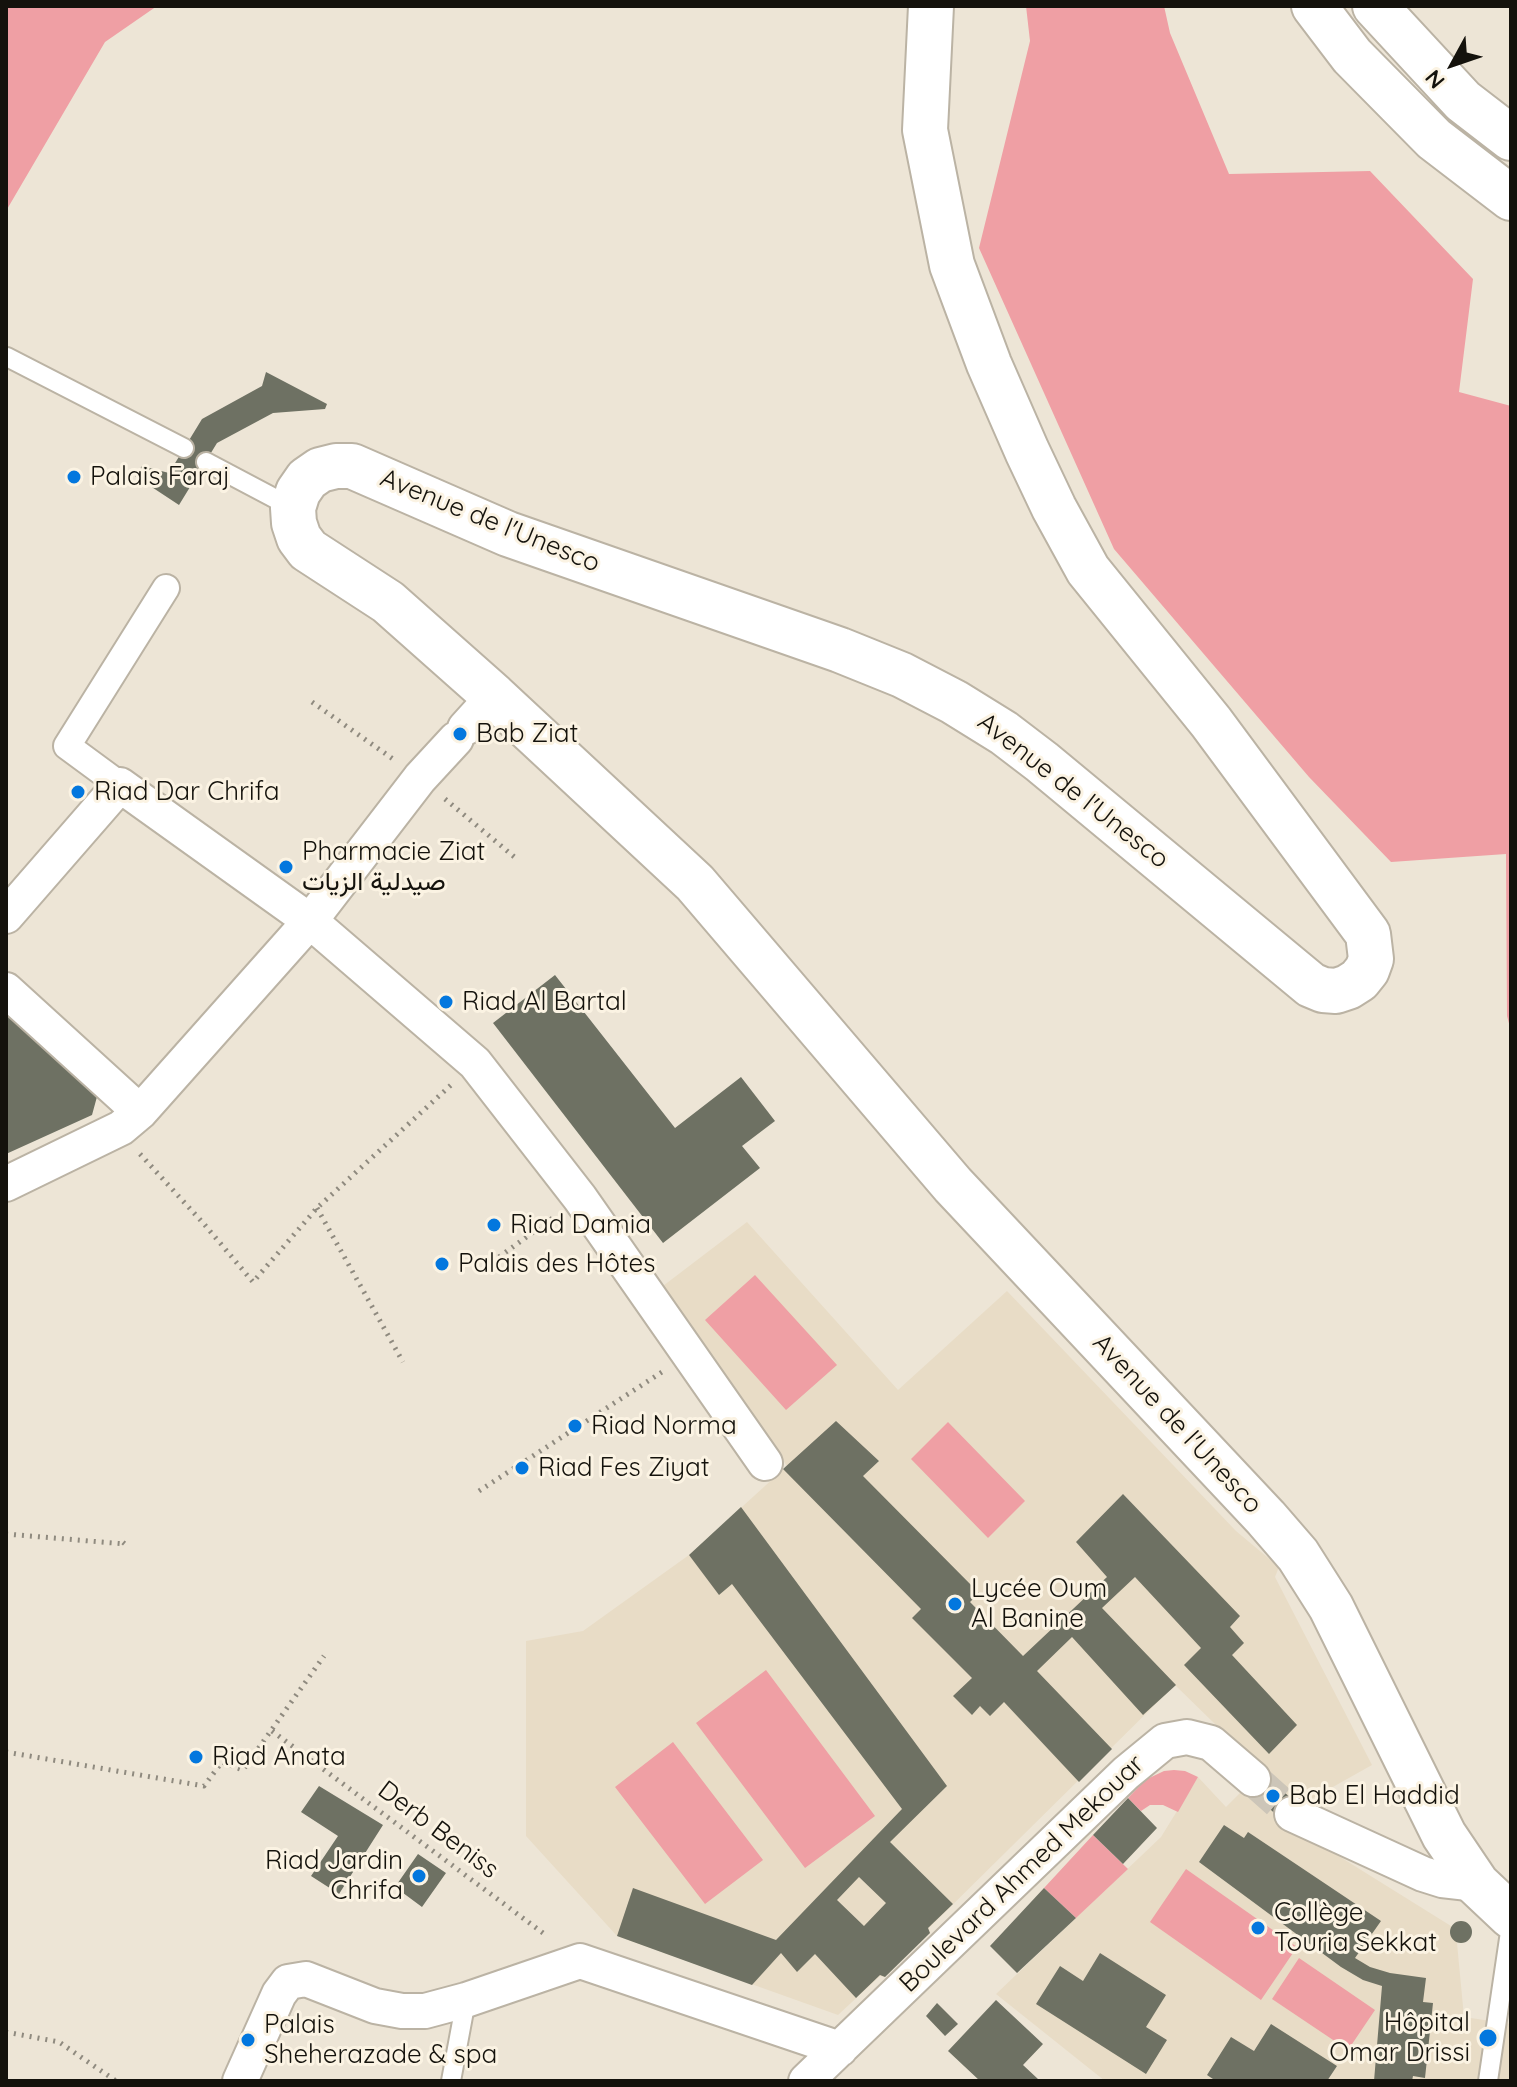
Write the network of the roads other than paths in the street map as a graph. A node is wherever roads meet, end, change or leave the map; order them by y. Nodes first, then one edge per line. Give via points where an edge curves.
1 (931, 6) edge
2 (1314, 6) edge
3 (1375, 6) edge
4 (1511, 138) edge
5 (1511, 198) edge
6 (7, 357) edge
7 (184, 448) dead end
8 (206, 462) dead end
9 (293, 508) junction
10 (166, 588) dead end
11 (494, 696) junction
12 (120, 785) junction
13 (6, 916) edge
14 (310, 921) junction
15 (6, 990) edge
16 (131, 1120) junction
17 (6, 1184) edge
18 (765, 1463) dead end
19 (1253, 1779) tunnel mouth
20 (1292, 1814) tunnel mouth
21 (1477, 1884) junction
22 (1511, 1916) edge
23 (1511, 1925) edge
24 (466, 2000) junction
25 (840, 2049) junction
26 (240, 2081) edge
27 (451, 2081) edge
28 (806, 2081) edge
29 (1488, 2081) edge

1 - 9 main road, Avenue de l'Unesco via 925,130 952,265 1027,451 1088,570 1211,722 1368,934 1371,959 1359,980 1336,991 1311,985 1042,762 967,710 902,675 508,534 352,466 320,470 307,479
2 - 5 main road via 1352,56 1434,139
3 - 4 main road via 1463,101
6 - 7 lane
8 - 9 lane
9 - 11 main road, Avenue de l'Unesco via 299,538 308,550 388,602
10 - 12 street via 67,746
11 - 14 street via 420,778
11 - 21 main road, Avenue de l'Unesco via 695,883 953,1185 1298,1555 1331,1607 1444,1835
12 - 13 street
12 - 14 street
14 - 16 street
14 - 18 street via 475,1063 580,1198
15 - 16 street
16 - 17 street
19 - 25 street, Boulevard Ahmed Mekouar via 1211,1743 1187,1737 1165,1741
20 - 21 street via 1423,1874
21 - 22 main road, Avenue de l'Unesco
23 - 29 lane
24 - 25 street via 580,1961
24 - 26 street via 402,2011 306,1979 288,1982
24 - 27 lane
25 - 28 street, Boulevard Ahmed Mekouar

